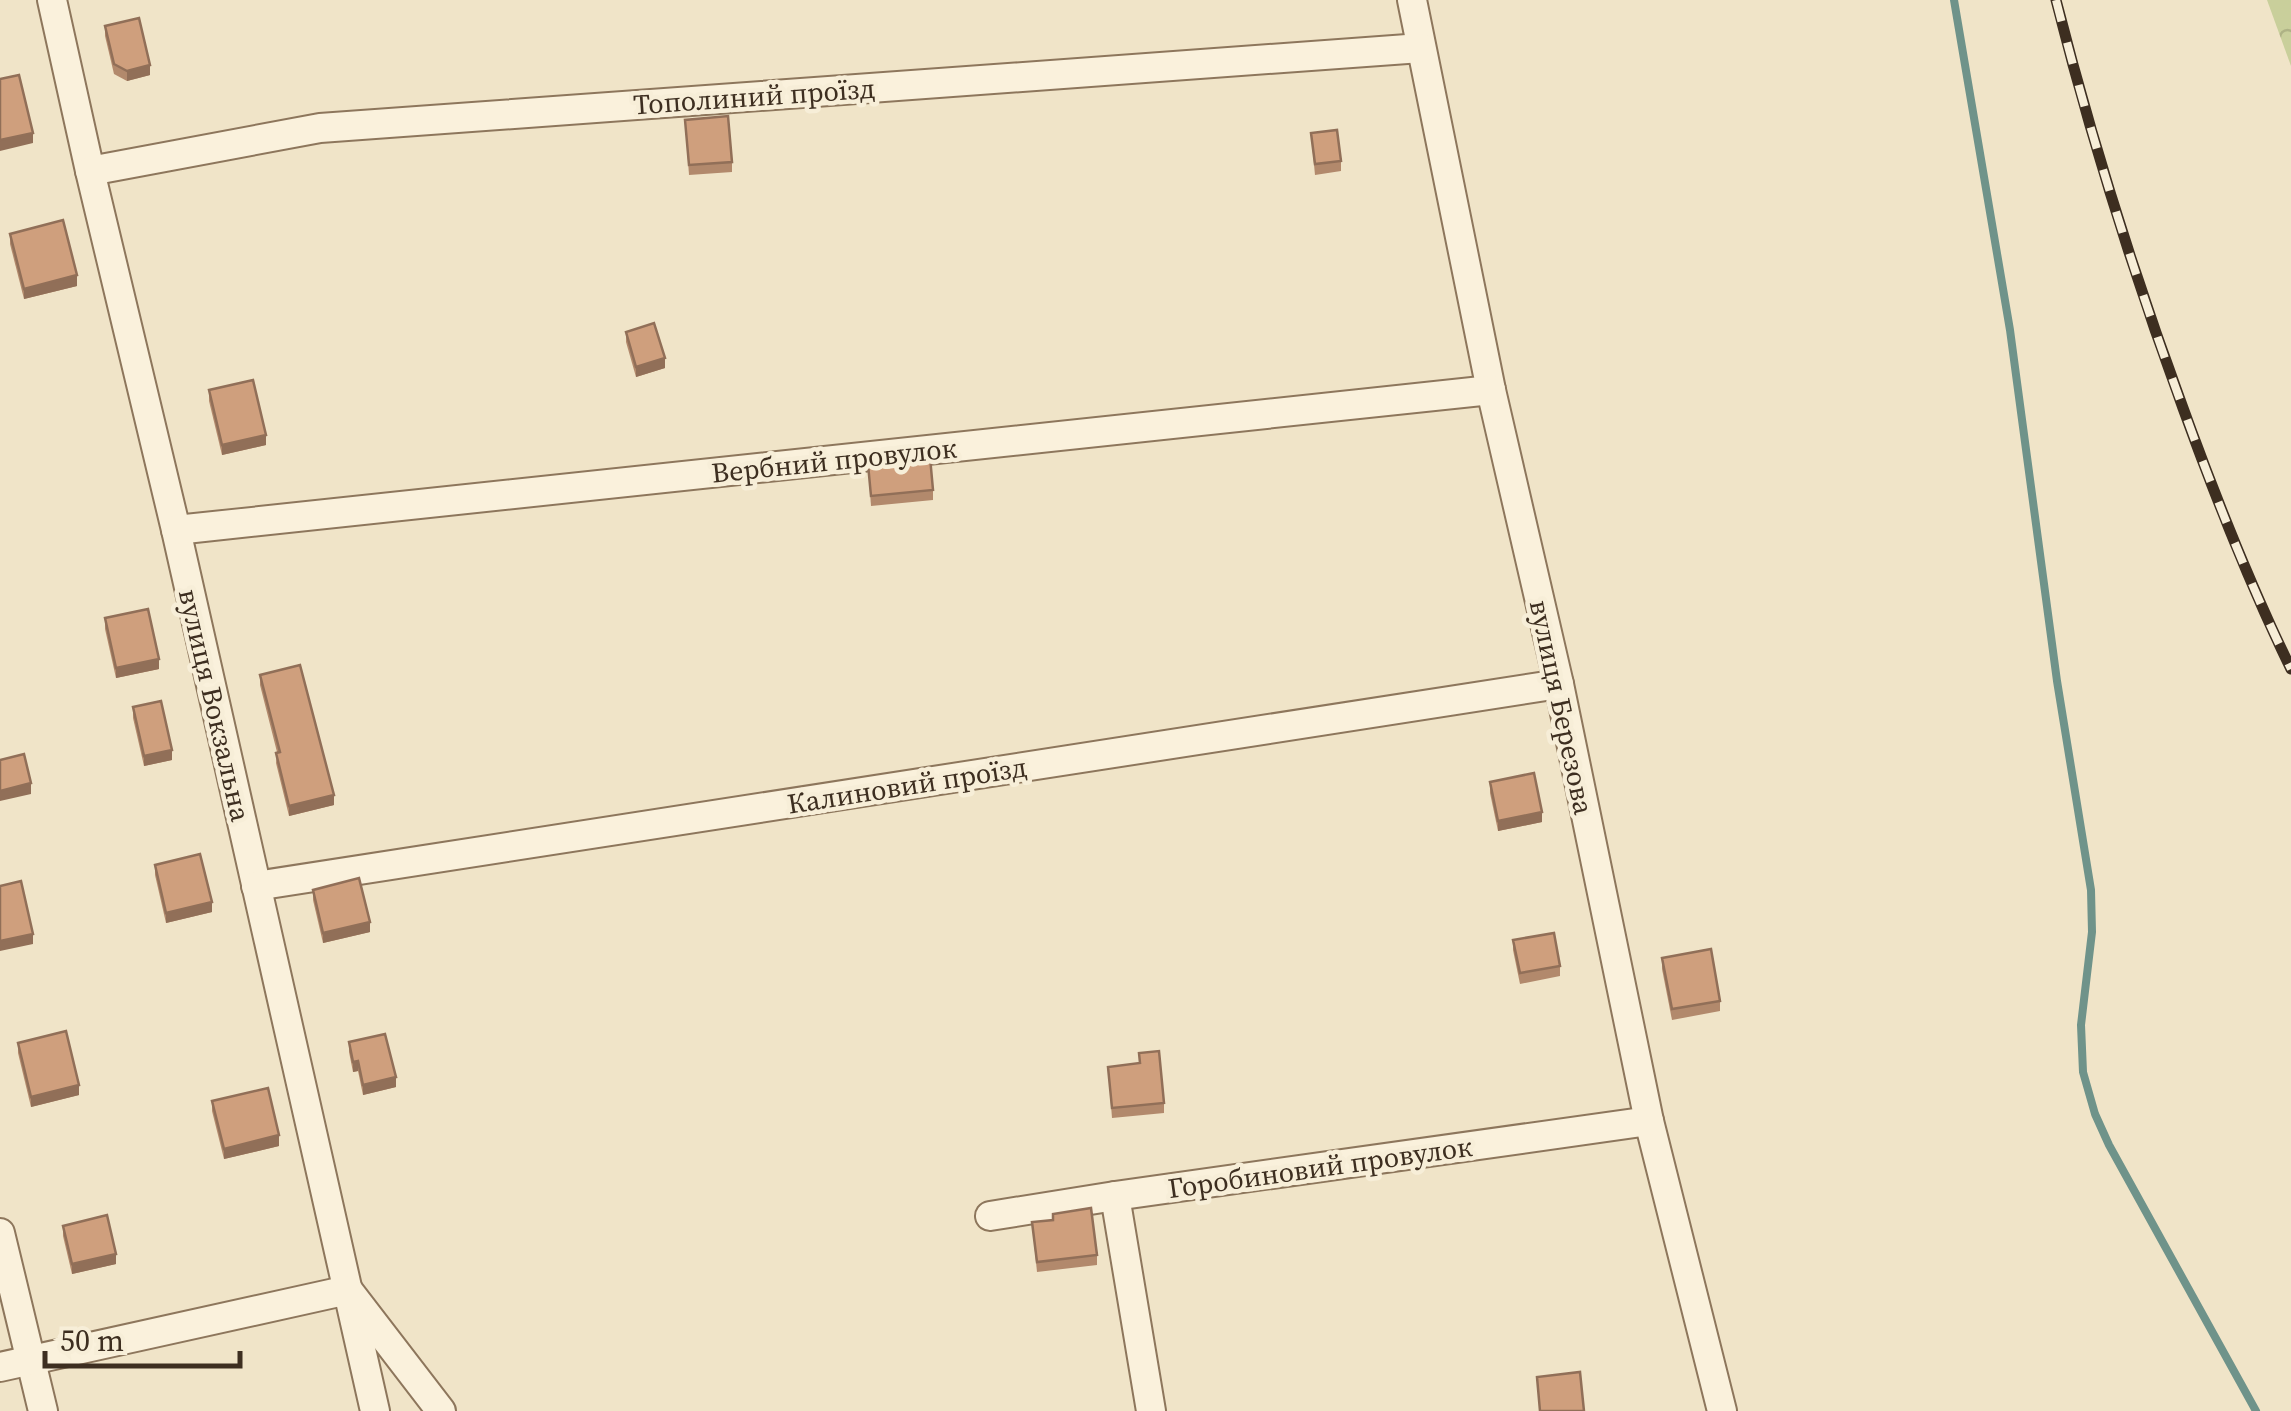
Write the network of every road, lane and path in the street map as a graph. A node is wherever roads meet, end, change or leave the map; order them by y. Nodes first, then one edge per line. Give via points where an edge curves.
1 (52, 0) edge
2 (1412, 0) edge
3 (1421, 48) junction
4 (90, 171) junction
5 (1491, 390) junction
6 (176, 530) junction
7 (1558, 684) junction
8 (256, 886) junction
9 (1650, 1121) junction
10 (1114, 1196) junction
11 (990, 1216) dead end
12 (0, 1234) edge
13 (348, 1290) junction
14 (31, 1360) junction
15 (0, 1367) edge
16 (43, 1411) edge
17 (375, 1411) edge
18 (441, 1411) edge
19 (1151, 1411) edge
20 (1722, 1411) edge

1 - 4 street, вулиця Вокзальна
2 - 3 street, вулиця Березова
3 - 4 street, Тополиний проїзд via 320,128
3 - 5 street, вулиця Березова
4 - 6 street, вулиця Вокзальна
5 - 6 street, Вербний провулок
5 - 7 street, вулиця Березова
6 - 8 street, вулиця Вокзальна
7 - 8 street, Калиновий проїзд
7 - 9 street, вулиця Березова
8 - 13 street, вулиця Вокзальна
9 - 10 street, Горобиновий провулок
9 - 20 street, вулиця Березова
10 - 11 street, Горобиновий провулок
10 - 19 street
12 - 14 street
13 - 14 street
13 - 17 street, вулиця Вокзальна
13 - 18 street
14 - 15 street
14 - 16 street

